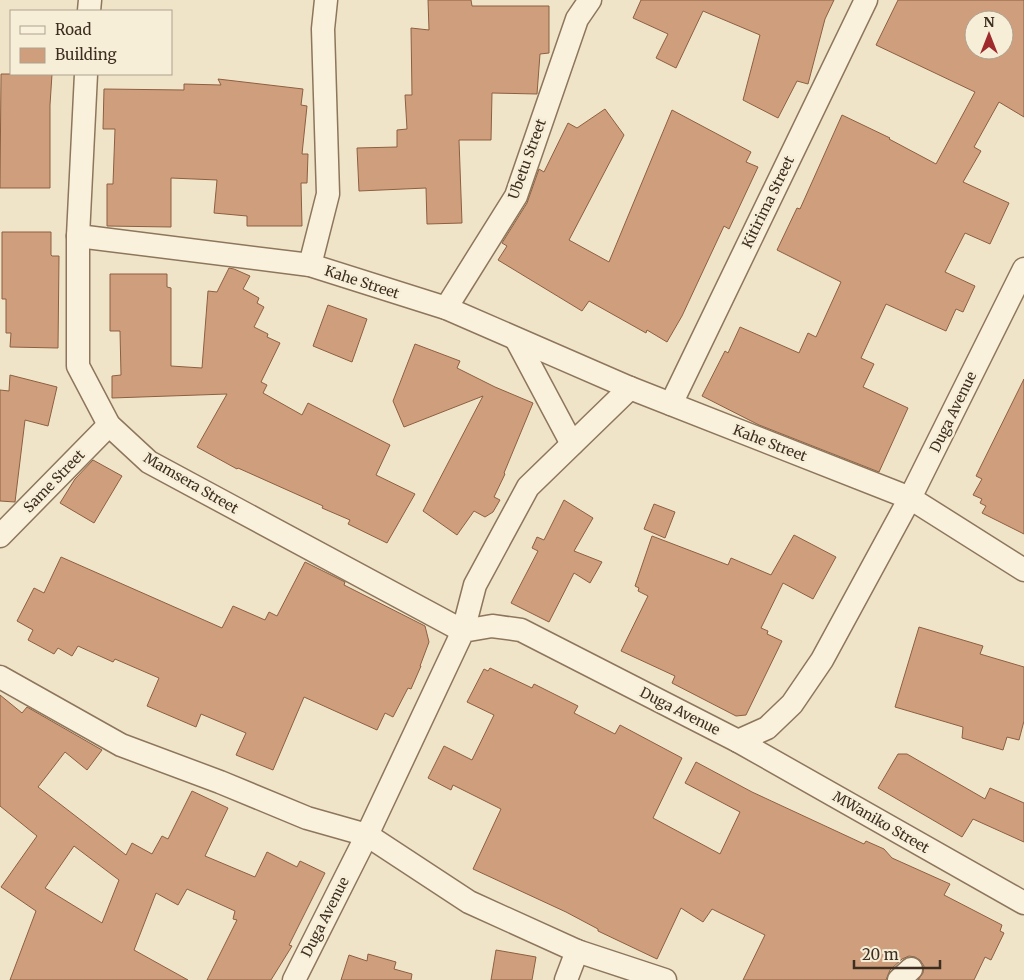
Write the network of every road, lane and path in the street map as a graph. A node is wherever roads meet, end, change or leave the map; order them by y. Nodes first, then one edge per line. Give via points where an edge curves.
1 (326, 0) edge
2 (590, 0) edge
3 (866, 0) edge
4 (86, 75) edge
5 (78, 236) junction
6 (310, 265) junction
7 (1024, 269) edge
8 (446, 308) junction
9 (516, 339) junction
10 (630, 388) junction
11 (671, 404) junction
12 (109, 425) junction
13 (572, 444) junction
14 (910, 498) junction
15 (0, 536) edge
16 (1024, 570) edge
17 (463, 631) junction
18 (0, 676) edge
19 (738, 740) junction
20 (366, 835) junction
21 (1024, 903) edge
22 (577, 951) junction
23 (294, 980) edge
24 (566, 980) edge
25 (665, 980) edge

1 - 6 street via 323,29 328,194
2 - 8 street, Ubetu Street via 577,19 516,196
3 - 11 street, Kitirima Street
4 - 5 street, Mamsera Street
5 - 6 street, Kahe Street
5 - 12 street, Mamsera Street via 78,366
6 - 8 street, Kahe Street
7 - 14 street, Duga Avenue
8 - 9 street, Kahe Street
9 - 10 street, Kahe Street
9 - 13 street
10 - 11 street, Kahe Street
10 - 13 street
11 - 14 street, Kahe Street
12 - 15 street, Same Street
12 - 17 street, Mamsera Street via 149,462
13 - 17 street via 528,487 475,585
14 - 16 street, Kahe Street
14 - 19 street, Duga Avenue via 822,660 792,704 768,728
17 - 19 street, Duga Avenue via 492,626 520,630
17 - 20 street, Duga Avenue
18 - 20 street via 121,745 307,818
19 - 21 street, MWaniko Street
20 - 22 street via 469,902
20 - 23 street, Duga Avenue
22 - 24 street
22 - 25 street

